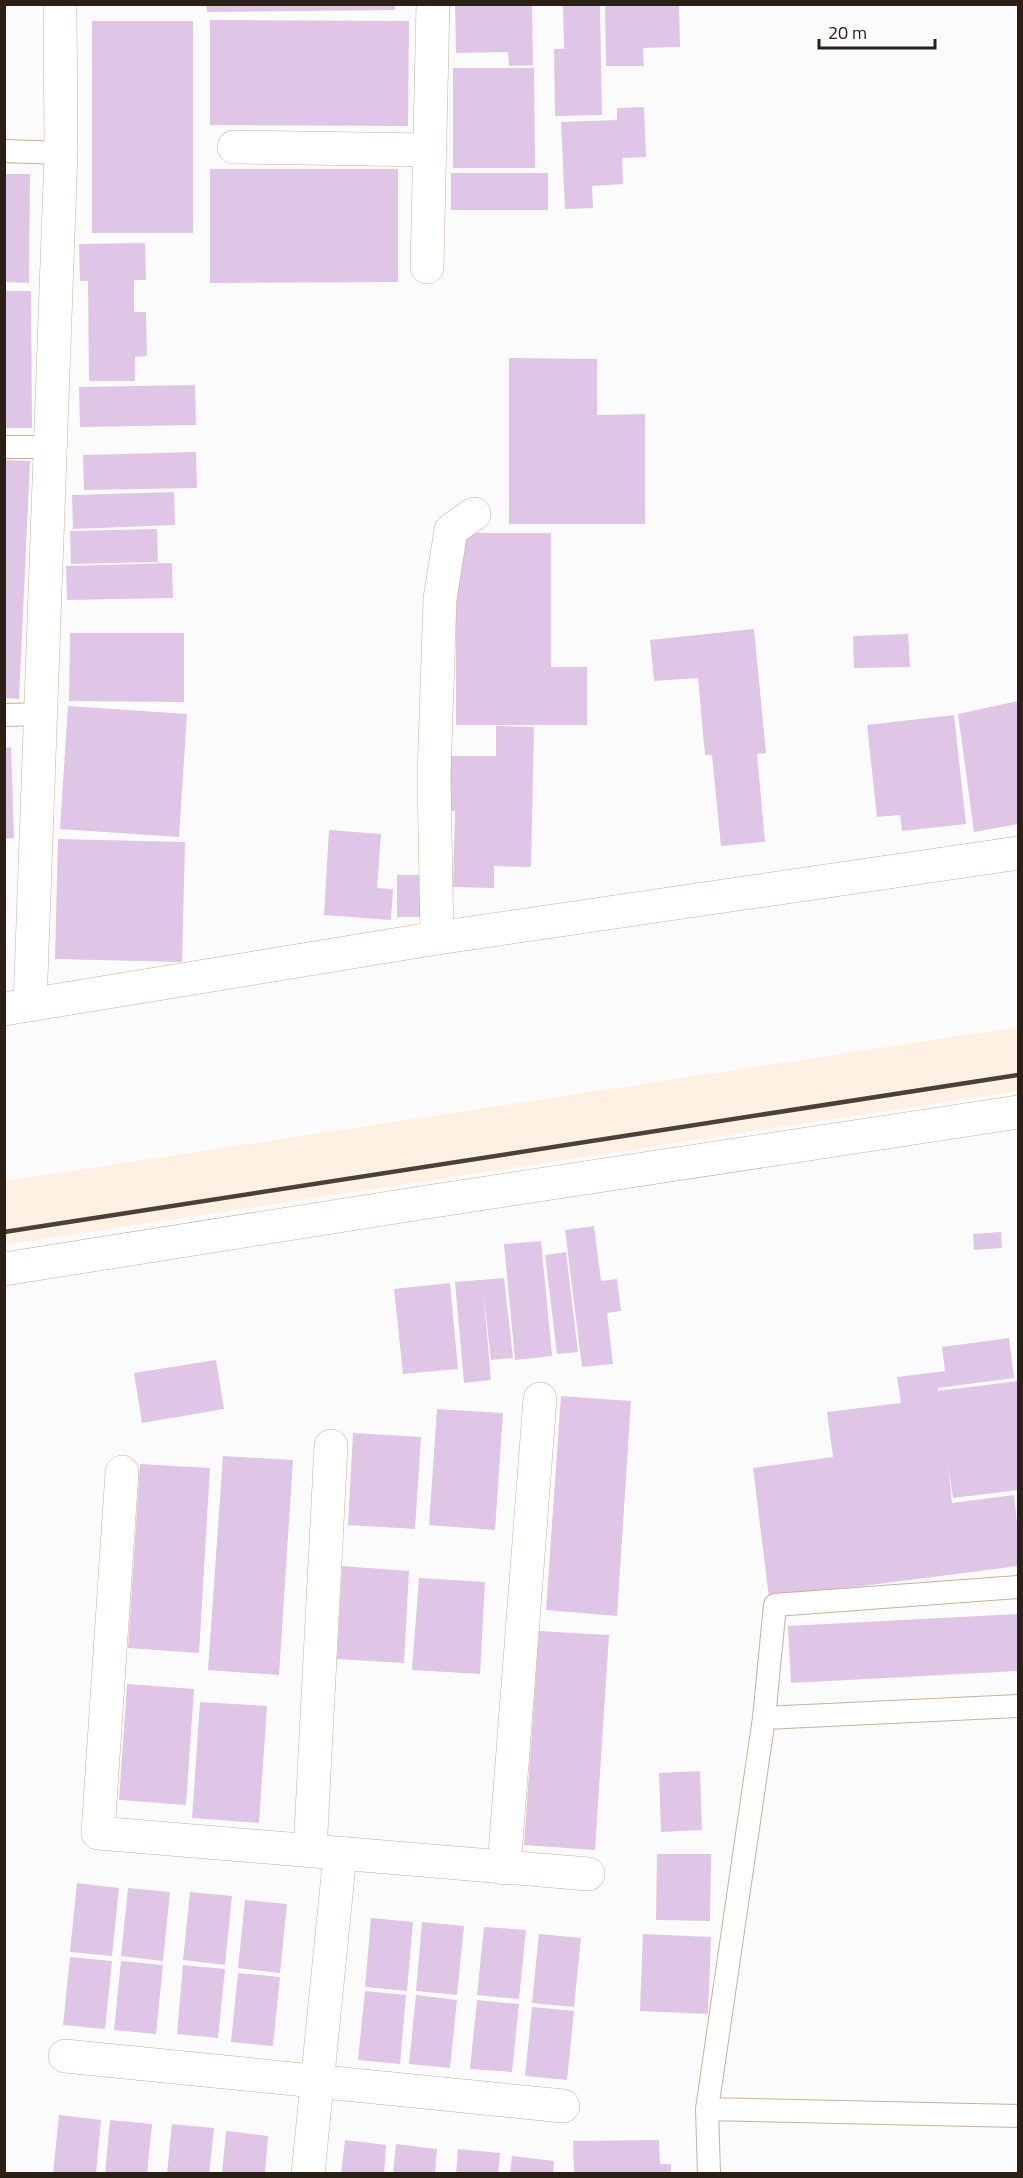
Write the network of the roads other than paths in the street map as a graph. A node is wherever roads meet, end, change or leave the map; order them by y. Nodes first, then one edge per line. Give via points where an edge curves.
1 (60, 4) edge
2 (432, 4) edge
3 (234, 147) dead end
4 (429, 150) junction
5 (4, 152) edge
6 (61, 153) junction
7 (427, 267) dead end
8 (4, 447) edge
9 (50, 447) junction
10 (474, 514) dead end
11 (41, 714) junction
12 (4, 715) edge
13 (1018, 853) edge
14 (437, 938) junction
15 (17, 1007) edge
16 (1018, 1112) edge
17 (4, 1269) edge
18 (540, 1399) dead end
19 (331, 1446) dead end
20 (122, 1472) dead end
21 (1018, 1587) edge
22 (1018, 1706) edge
23 (764, 1718) junction
24 (325, 1853) junction
25 (504, 1868) junction
26 (588, 1874) dead end
27 (64, 2056) dead end
28 (317, 2082) junction
29 (563, 2106) dead end
30 (707, 2109) junction
31 (1018, 2116) edge
32 (308, 2174) edge
33 (709, 2174) edge

1 - 6 street
2 - 4 street
3 - 4 street
4 - 7 street
5 - 6 lane
6 - 9 street
8 - 9 lane
9 - 11 street
10 - 14 street via 451,530 440,599 434,776
11 - 12 lane
11 - 15 street
13 - 14 street
14 - 15 street
16 - 17 street
18 - 25 street
19 - 24 street
20 - 24 street via 98,1833
21 - 23 lane via 775,1605
22 - 23 lane
23 - 30 lane
24 - 25 street
24 - 28 street
25 - 26 street
27 - 28 street
28 - 29 street
28 - 32 street
30 - 31 lane
30 - 33 lane

